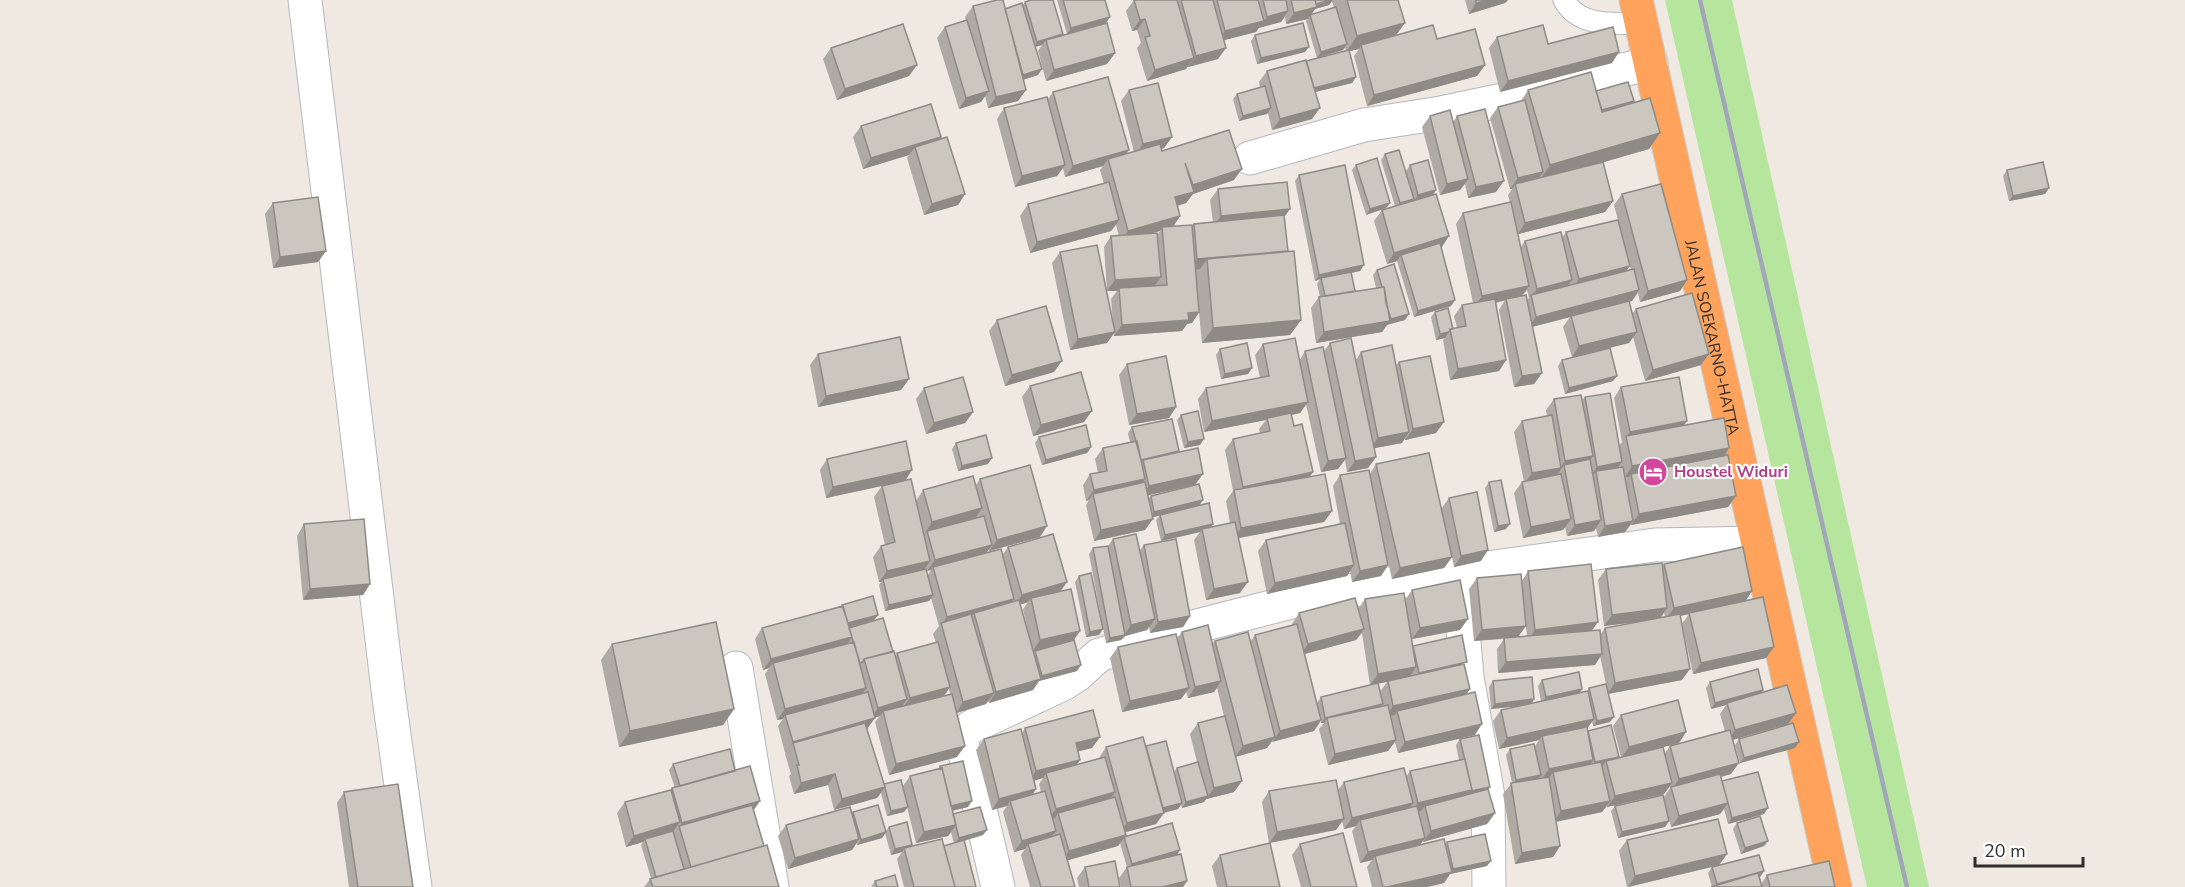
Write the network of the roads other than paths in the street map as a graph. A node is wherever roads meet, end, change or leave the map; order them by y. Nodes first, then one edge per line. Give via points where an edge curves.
1 (305, 0) edge
2 (1564, 0) edge
3 (1638, 11) edge
4 (1651, 63) junction
5 (1250, 158) dead end
6 (1758, 543) junction
7 (1458, 572) junction
8 (736, 668) dead end
9 (415, 887) edge
10 (772, 887) edge
11 (998, 887) edge
12 (1489, 887) edge
13 (1834, 887) edge

1 - 9 street via 387,687
2 - 3 lane via 1568,8 1585,18 1607,24
3 - 4 highway, JALAN SOEKARNO-HATTA
4 - 5 street via 1492,102 1364,125
4 - 6 highway, JALAN SOEKARNO-HATTA
6 - 7 street via 1655,545
6 - 13 highway, JALAN SOEKARNO-HATTA
7 - 11 street via 1303,599 1138,642 1099,655 1063,684 971,727 963,733 962,745
7 - 12 street via 1467,676 1488,796
8 - 10 street

